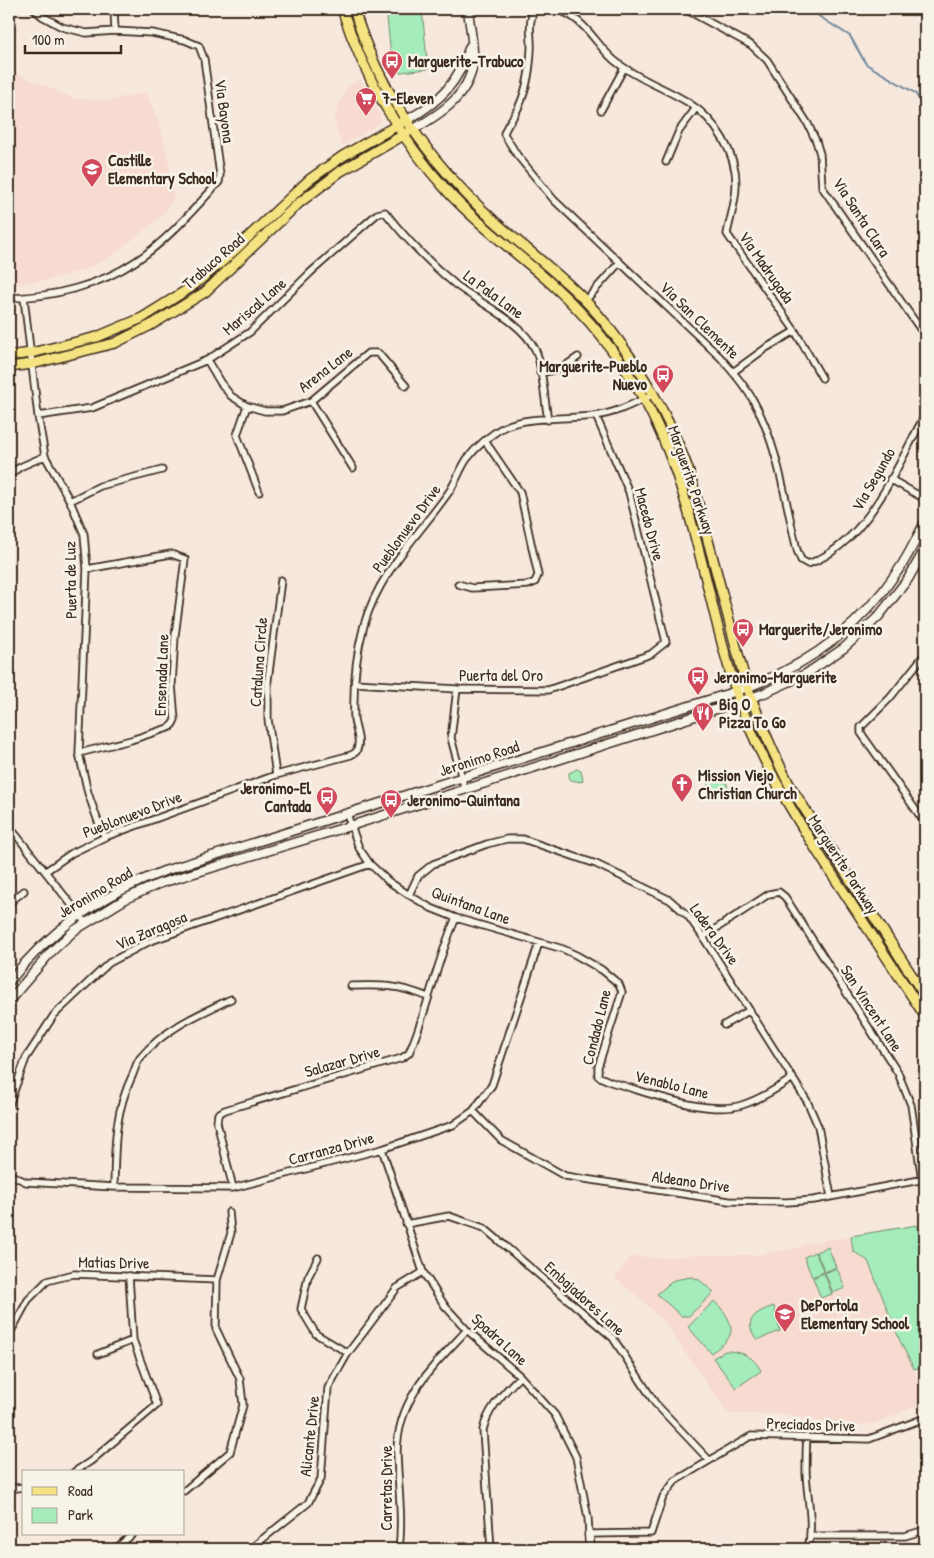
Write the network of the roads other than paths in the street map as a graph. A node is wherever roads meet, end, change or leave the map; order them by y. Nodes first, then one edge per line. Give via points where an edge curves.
1 (34, 9) edge
2 (114, 9) edge
3 (342, 9) edge
4 (354, 9) edge
5 (468, 9) edge
6 (535, 9) edge
7 (557, 9) edge
8 (685, 9) edge
9 (116, 31) junction
10 (471, 42) junction
11 (624, 68) junction
12 (696, 108) junction
13 (601, 110) dead end
14 (407, 120) junction
15 (397, 125) junction
16 (414, 129) junction
17 (404, 135) junction
18 (666, 162) dead end
19 (291, 195) junction
20 (299, 203) junction
21 (384, 212) joint
22 (620, 262) junction
23 (9, 298) edge
24 (24, 298) junction
25 (585, 301) junction
26 (577, 309) junction
27 (795, 331) junction
28 (925, 336) edge
29 (31, 353) junction
30 (9, 356) edge
31 (578, 357) dead end
32 (207, 360) junction
33 (32, 364) junction
34 (9, 367) edge
35 (733, 372) junction
36 (540, 373) junction
37 (822, 378) dead end
38 (406, 386) dead end
39 (654, 394) junction
40 (644, 399) junction
41 (311, 401) junction
42 (247, 406) junction
43 (925, 415) edge
44 (38, 416) junction
45 (596, 416) junction
46 (548, 420) junction
47 (485, 441) junction
48 (45, 456) junction
49 (353, 468) dead end
50 (162, 470) dead end
51 (9, 475) edge
52 (890, 479) junction
53 (258, 492) dead end
54 (925, 498) edge
55 (70, 501) junction
56 (925, 522) edge
57 (925, 549) edge
58 (808, 564) joint
59 (87, 569) junction
60 (281, 580) dead end
61 (458, 584) dead end
62 (666, 642) joint
63 (925, 654) edge
64 (355, 683) junction
65 (747, 687) junction
66 (457, 689) junction
67 (737, 691) junction
68 (751, 698) junction
69 (740, 701) junction
70 (79, 753) junction
71 (276, 775) junction
72 (461, 778) junction
73 (465, 790) junction
74 (346, 814) junction
75 (925, 823) edge
76 (9, 826) edge
77 (350, 826) junction
78 (105, 837) junction
79 (370, 864) junction
80 (46, 871) junction
81 (24, 891) dead end
82 (409, 895) junction
83 (9, 904) edge
84 (79, 914) junction
85 (456, 918) junction
86 (86, 923) junction
87 (703, 937) junction
88 (539, 943) junction
89 (9, 982) edge
90 (619, 984) joint
91 (351, 986) dead end
92 (925, 996) edge
93 (428, 997) junction
94 (231, 999) dead end
95 (9, 1001) edge
96 (750, 1010) junction
97 (925, 1016) edge
98 (724, 1025) dead end
99 (598, 1076) joint
100 (793, 1078) junction
101 (9, 1104) edge
102 (473, 1111) junction
103 (382, 1149) junction
104 (9, 1174) edge
105 (924, 1180) edge
106 (114, 1187) junction
107 (233, 1188) junction
108 (831, 1197) junction
109 (229, 1212) dead end
110 (406, 1224) junction
111 (318, 1258) dead end
112 (423, 1272) junction
113 (129, 1276) junction
114 (218, 1280) junction
115 (467, 1330) junction
116 (9, 1335) edge
117 (133, 1340) junction
118 (98, 1354) dead end
119 (348, 1354) junction
120 (520, 1376) junction
121 (925, 1418) edge
122 (806, 1437) junction
123 (709, 1460) junction
124 (77, 1470) edge
125 (22, 1487) edge
126 (9, 1489) edge
127 (185, 1490) edge
128 (925, 1530) edge
129 (589, 1534) junction
130 (131, 1536) edge
131 (811, 1536) junction
132 (115, 1549) edge
133 (250, 1549) edge
134 (399, 1549) edge
135 (491, 1549) edge
136 (590, 1549) edge
137 (808, 1549) edge

1 - 9 street via 62,27 86,33
2 - 9 street
3 - 15 main road, Marguerite Parkway via 360,58
4 - 14 main road, Marguerite Parkway via 382,77
5 - 10 main road
6 - 22 street, Via San Clemente via 531,16 532,48 526,89 504,134 554,200
7 - 11 street, Via Madrugada via 574,18
8 - 28 street, Via Santa Clara via 751,45 767,60 816,141 822,187
9 - 24 street, Via Bayona via 152,33 199,46 204,59 219,182 178,226 136,261 102,280 70,291
10 - 14 main road via 451,87 434,103
10 - 16 main road via 474,61 462,92 442,112
11 - 12 street, Via Madrugada
11 - 13 street
12 - 18 street via 679,131
12 - 27 street, Via Madrugada via 726,143 735,171 734,202 726,234
14 - 15 main road, Trabuco Road
14 - 16 main road, Marguerite Parkway
15 - 17 main road, Marguerite Parkway
15 - 19 main road, Trabuco Road via 330,164
16 - 17 main road, Trabuco Road
16 - 25 main road, Marguerite Parkway via 454,182
17 - 20 main road, Trabuco Road via 341,171
17 - 26 main road, Marguerite Parkway via 450,194
19 - 20 main road
19 - 29 main road, Trabuco Road via 224,260 190,288 142,318 97,337
20 - 33 main road, Trabuco Road via 205,292 153,324 115,343
21 - 32 street, Mariscal Lane via 377,214 311,272 250,332
21 - 36 street, La Pala Lane via 425,258 530,339 537,351
22 - 25 street
22 - 35 street, Via San Clemente
23 - 24 street
24 - 29 street, Puerta de Luz
25 - 26 main road
25 - 39 main road, Marguerite Parkway via 626,351
26 - 40 main road, Marguerite Parkway via 620,361
27 - 35 street
27 - 37 street, Via Madrugada
29 - 30 main road, Trabuco Road
29 - 33 street, Puerta de Luz
31 - 36 street via 562,368
32 - 42 street, Arena Lane via 231,396
32 - 44 street, Mariscal Lane via 92,408
33 - 34 main road, Trabuco Road
33 - 44 street, Puerta de Luz
35 - 58 street, Via San Clemente via 753,399 763,420 775,454 797,550 801,560
36 - 46 street, La Pala Lane
38 - 41 street, Arena Lane via 378,352 368,353
39 - 40 street, Pueblonuevo Drive
39 - 65 main road, Marguerite Parkway via 686,462
40 - 45 street, Pueblonuevo Drive
40 - 67 main road, Marguerite Parkway via 668,447 682,489
41 - 42 street, Arena Lane via 282,411
41 - 49 street
42 - 53 street via 237,435
43 - 52 street, Via Segundo
44 - 48 street, Puerta de Luz
45 - 46 street, Pueblonuevo Drive
45 - 62 street, Macedo Drive via 629,492
46 - 47 street, Pueblonuevo Drive via 526,421 505,427
47 - 61 street via 520,492 538,575 535,582 528,585 472,588
47 - 64 street, Pueblonuevo Drive via 467,459 451,490 382,583 369,608 360,640
48 - 51 street
48 - 55 street, Puerta de Luz
50 - 55 street via 100,486
52 - 54 street
52 - 58 street, Via Segundo via 862,525 827,555
55 - 59 street, Puerta de Luz via 84,534
56 - 65 main road, Jeronimo Road via 898,571 858,621 812,657
57 - 68 main road, Jeronimo Road via 895,596 855,639 806,674
59 - 70 street, Puerta de Luz
59 - 70 street, Ensenada Lane via 171,554 185,559 172,684 175,720 171,726 131,740
60 - 71 street, Cataluna Circle via 268,680 268,720
62 - 66 street, Puerta del Oro via 651,654 548,690
63 - 75 street via 890,698 861,727 861,733
64 - 66 street, Puerta del Oro
64 - 71 street, Pueblonuevo Drive via 356,752
65 - 67 main road, Jeronimo Road
65 - 68 main road, Marguerite Parkway
66 - 72 street via 451,738
67 - 69 main road, Marguerite Parkway
67 - 72 main road, Jeronimo Road
68 - 69 main road, Jeronimo Road
68 - 92 main road, Marguerite Parkway via 790,786
69 - 73 main road, Jeronimo Road
69 - 97 main road, Marguerite Parkway via 755,741 786,802
70 - 78 street, Puerta de Luz via 88,793
71 - 78 street, Pueblonuevo Drive
72 - 73 street
72 - 74 main road, Jeronimo Road
73 - 77 main road, Jeronimo Road
74 - 77 street, Quintana Lane
74 - 84 main road, Jeronimo Road via 164,871 132,883
76 - 80 street
77 - 79 street, Quintana Lane
77 - 86 main road, Jeronimo Road via 161,883 126,898
78 - 80 street, Pueblonuevo Drive via 72,853
79 - 82 street, Quintana Lane
79 - 101 street, Via Zaragosa via 148,942 109,963 54,1015 26,1058
80 - 84 street
81 - 83 street
82 - 85 street, Quintana Lane
82 - 87 street, Ladera Drive via 418,876 433,864 487,844 523,839 596,864 670,900 688,916
84 - 86 street
84 - 89 main road, Jeronimo Road via 38,948
85 - 88 street, Quintana Lane
85 - 93 street, Salazar Drive via 444,943
86 - 95 main road, Jeronimo Road via 50,952
87 - 96 street, Ladera Drive
87 - 105 street, San Vincent Lane via 769,894 778,892 785,897 898,1073 911,1105
88 - 90 street, Quintana Lane via 576,955
88 - 102 street, Carranza Drive via 492,1085
90 - 99 street, Condado Lane via 622,992
91 - 93 street via 388,985
93 - 107 street, Salazar Drive via 412,1046 402,1058 218,1114 216,1122
94 - 106 street via 168,1032 140,1058 124,1092 115,1132
96 - 98 street
96 - 100 street, Ladera Drive
99 - 100 street, Venablo Lane via 700,1107 719,1109 756,1099
100 - 108 street, Ladera Drive via 818,1126
102 - 103 street, Carranza Drive via 453,1125
102 - 108 street, Aldeano Drive via 501,1140 566,1176 729,1200 786,1202
103 - 107 street, Carranza Drive
103 - 110 street, Spadra Lane
104 - 106 street, Carranza Drive via 26,1182
105 - 108 street, Aldeano Drive
106 - 107 street, Carranza Drive
109 - 114 street via 231,1233
110 - 112 street, Spadra Lane
110 - 123 street, Embajadores Lane via 449,1216 484,1228 613,1338 655,1403
111 - 119 street via 308,1277 301,1309 316,1334
112 - 115 street, Spadra Lane via 445,1306
112 - 119 street, Alicante Drive via 397,1288
113 - 114 street, Matias Drive
113 - 116 street, Matias Drive via 74,1274 47,1282 28,1300
113 - 117 street
114 - 127 street via 216,1329 240,1379 243,1405 230,1452
115 - 120 street, Spadra Lane
115 - 134 street, Carretas Drive via 429,1371 412,1394 402,1416 397,1451
117 - 118 street
117 - 124 street via 157,1405
119 - 133 street, Alicante Drive via 328,1388 321,1478 308,1503
120 - 129 street, Spadra Lane via 555,1415 576,1457
120 - 135 street via 491,1408 483,1430
121 - 122 street, Preciados Drive via 869,1439
122 - 123 street, Preciados Drive via 751,1436
122 - 131 street
123 - 129 street, Preciados Drive via 675,1481 664,1497 651,1533
125 - 126 street
128 - 131 street via 905,1536
129 - 136 main road, Spadra Lane
130 - 132 street
131 - 137 street

